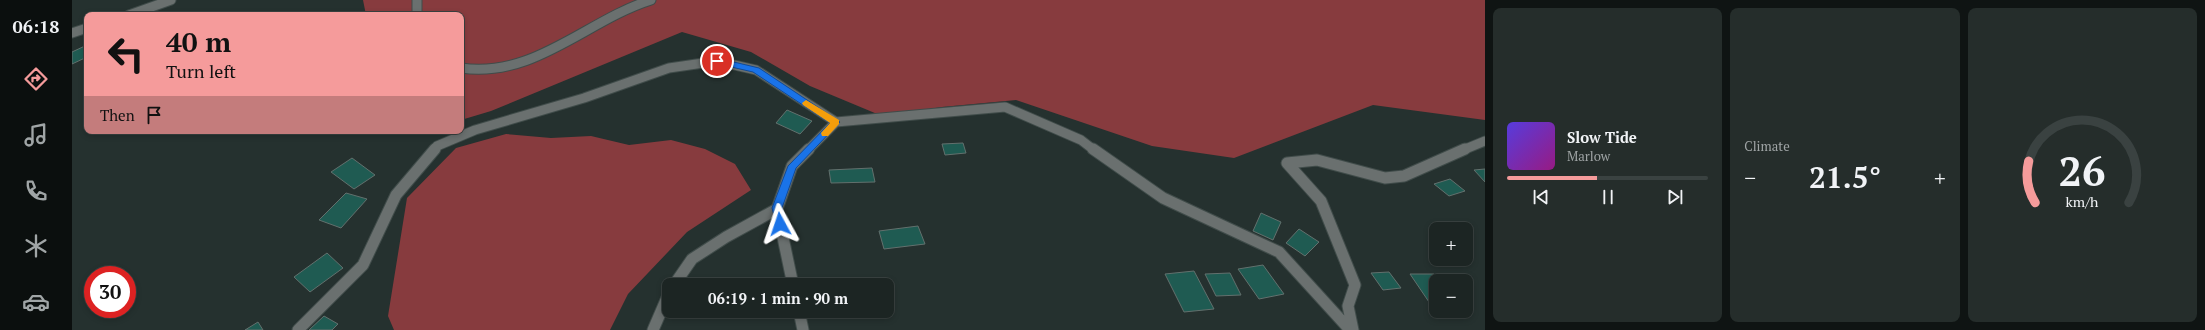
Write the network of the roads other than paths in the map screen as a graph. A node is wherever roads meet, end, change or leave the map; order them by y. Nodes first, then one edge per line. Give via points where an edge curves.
1 (171, 0) edge
2 (417, 0) edge
3 (651, 0) edge
4 (137, 12) edge
5 (417, 12) edge
6 (84, 29) edge
7 (72, 33) edge
8 (464, 68) edge
9 (836, 122) junction
10 (1485, 141) edge
11 (777, 208) junction
12 (679, 278) edge
13 (792, 278) edge
14 (662, 309) edge
15 (800, 318) edge
16 (298, 330) edge
17 (653, 330) edge
18 (803, 330) edge
19 (1351, 330) edge

1 - 4 street
2 - 5 street
3 - 8 street via 533,58 490,71
6 - 7 street
9 - 11 street via 792,166
9 - 16 street via 756,70 717,61 669,68 584,98 475,130 437,146 396,195 363,265
9 - 19 street via 1006,107 1081,140 1163,198 1278,252
10 - 19 street via 1482,140 1404,176 1385,178 1317,160 1287,163 1321,201 1355,284 1348,306
11 - 12 street via 692,260
11 - 13 street
14 - 17 street
15 - 18 street

